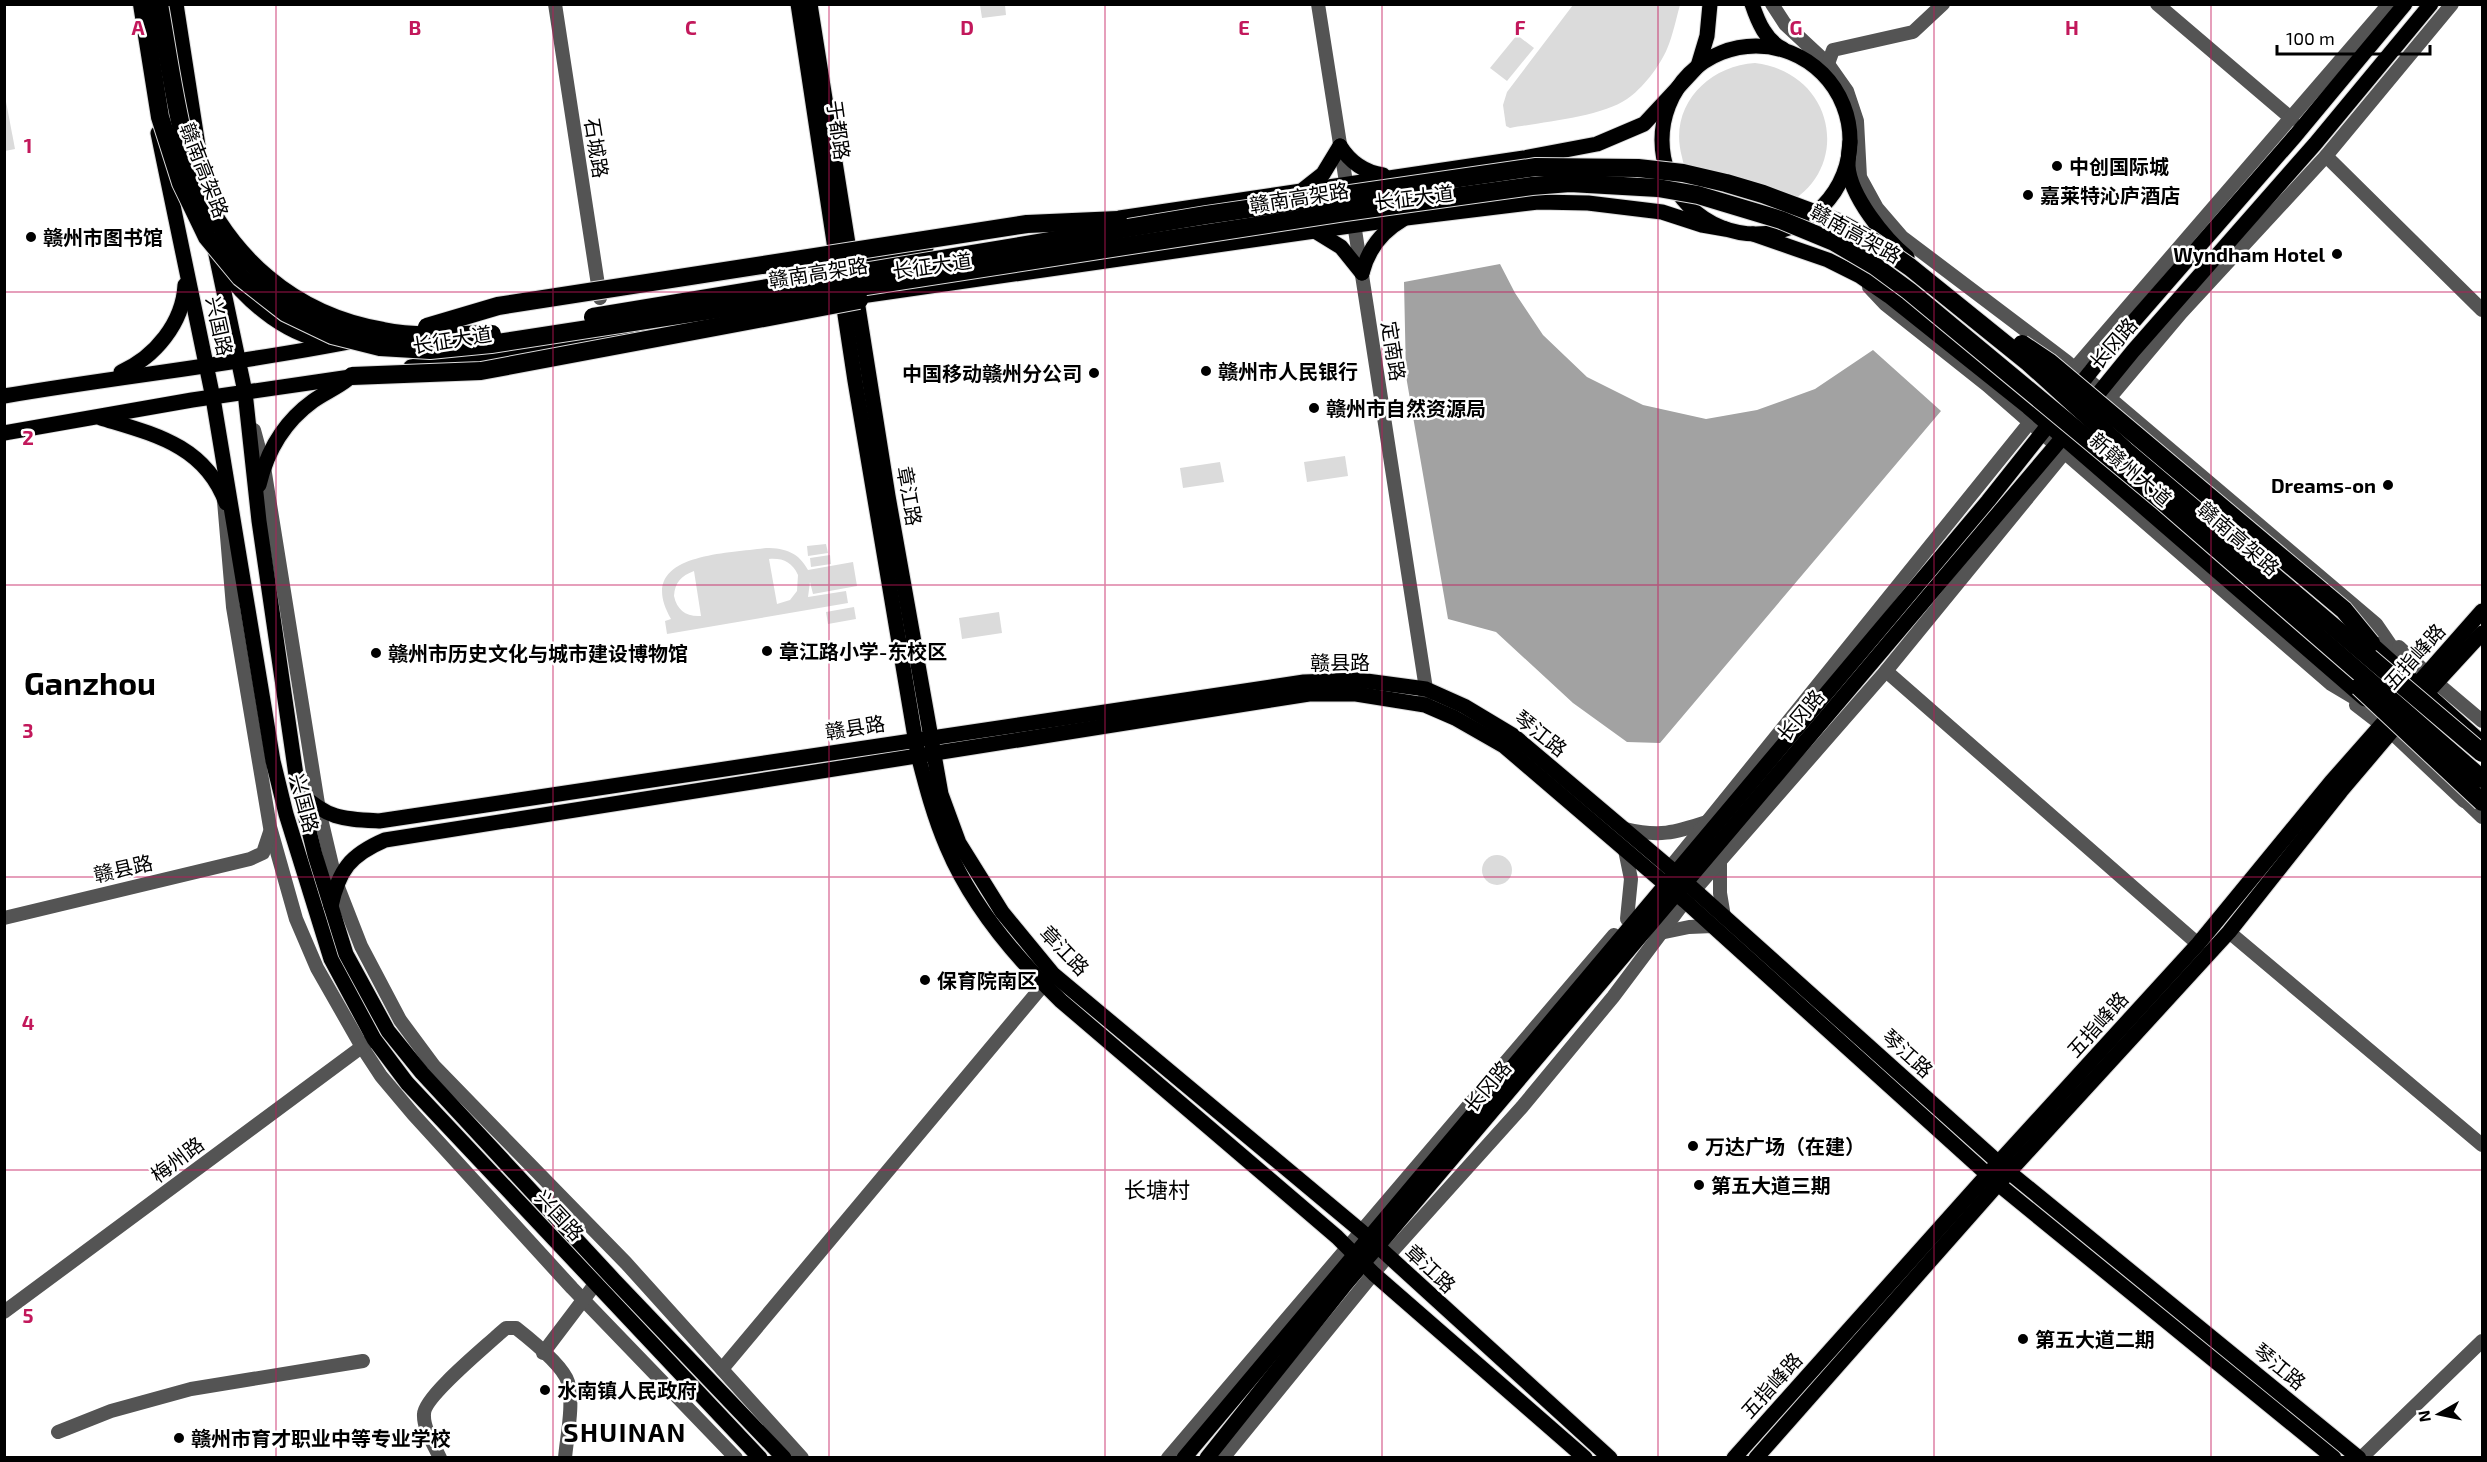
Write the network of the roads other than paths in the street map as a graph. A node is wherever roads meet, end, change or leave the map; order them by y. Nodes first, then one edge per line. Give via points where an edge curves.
1 (135, 4) edge
2 (142, 4) edge
3 (159, 4) edge
4 (176, 4) edge
5 (555, 4) edge
6 (798, 4) edge
7 (810, 4) edge
8 (1318, 4) edge
9 (1702, 4) edge
10 (1710, 4) edge
11 (1752, 4) edge
12 (1761, 4) edge
13 (1772, 4) edge
14 (1943, 4) edge
15 (2157, 4) edge
16 (2389, 4) edge
17 (2405, 4) edge
18 (2431, 4) edge
19 (2452, 4) edge
20 (1765, 33) junction
21 (1707, 36) junction
22 (1804, 60) junction
23 (1826, 70) junction
24 (1690, 74) junction
25 (1678, 88) junction
26 (2292, 120) junction
27 (1850, 142) junction
28 (1340, 146) junction
29 (2326, 156) junction
30 (1396, 176) junction
31 (1346, 183) junction
32 (1303, 190) junction
33 (1206, 215) junction
34 (1406, 218) junction
35 (1355, 226) junction
36 (1725, 229) junction
37 (1314, 231) junction
38 (1753, 234) junction
39 (183, 249) junction
40 (1060, 257) junction
41 (216, 258) junction
42 (844, 261) junction
43 (1910, 267) junction
44 (1362, 273) junction
45 (600, 298) junction
46 (850, 298) junction
47 (2482, 310) edge
48 (427, 327) junction
49 (343, 343) junction
50 (240, 360) junction
51 (206, 364) junction
52 (2080, 373) junction
53 (352, 376) junction
54 (98, 380) junction
55 (2062, 383) junction
56 (245, 392) junction
57 (2074, 394) junction
58 (2105, 394) junction
59 (4, 396) edge
60 (213, 398) junction
61 (2092, 410) junction
62 (2035, 412) junction
63 (97, 417) junction
64 (2045, 429) junction
65 (4, 433) edge
66 (2063, 445) junction
67 (264, 467) junction
68 (223, 496) junction
69 (259, 521) junction
70 (236, 525) junction
71 (2482, 611) edge
72 (2482, 633) edge
73 (2371, 643) junction
74 (1886, 671) junction
75 (2427, 683) junction
76 (1425, 697) junction
77 (2482, 721) edge
78 (2390, 724) junction
79 (2482, 727) edge
80 (932, 737) junction
81 (915, 739) junction
82 (2482, 743) edge
83 (934, 753) junction
84 (2482, 753) edge
85 (918, 755) junction
86 (2482, 779) edge
87 (300, 793) junction
88 (2476, 802) edge
89 (319, 810) junction
90 (2482, 817) edge
91 (1707, 822) junction
92 (270, 827) junction
93 (1625, 830) junction
94 (1625, 850) junction
95 (250, 859) junction
96 (1720, 859) junction
97 (283, 875) junction
98 (336, 882) junction
99 (1677, 884) junction
100 (331, 906) junction
101 (4, 918) edge
102 (1628, 919) junction
103 (1718, 921) junction
104 (2229, 932) junction
105 (1660, 933) junction
106 (2198, 944) junction
107 (1049, 979) junction
108 (368, 1043) junction
109 (2482, 1145) edge
110 (2004, 1167) junction
111 (1993, 1179) junction
112 (1373, 1243) junction
113 (1359, 1260) junction
114 (596, 1284) junction
115 (583, 1300) junction
116 (4, 1312) edge
117 (2482, 1341) edge
118 (543, 1353) junction
119 (363, 1361) dead end
120 (722, 1369) junction
121 (58, 1432) dead end
122 (440, 1458) edge
123 (565, 1458) edge
124 (736, 1458) edge
125 (760, 1458) edge
126 (784, 1458) edge
127 (802, 1458) edge
128 (1168, 1458) edge
129 (1184, 1458) edge
130 (1207, 1458) edge
131 (1223, 1458) edge
132 (1585, 1458) edge
133 (1610, 1458) edge
134 (1734, 1458) edge
135 (1756, 1458) edge
136 (2334, 1458) edge
137 (2360, 1458) edge

1 - 39 main road, 兴国路 via 154,117
2 - 40 highway, 赣南高架路, bridge via 160,117 181,183 207,237 240,277 285,313 332,335 380,347 430,350 491,344
3 - 33 highway, 赣南高架路, bridge via 192,173 220,228 252,266 292,298 336,320 384,332 491,334
4 - 41 main road, 兴国路
5 - 45 street, 石城路
6 - 42 main road, 于都路
7 - 42 main road, 于都路
8 - 28 street, 定南路
9 - 21 street
10 - 21 main road
11 - 20 main road
12 - 20 street
13 - 23 street
14 - 23 street via 1913,32 1833,50
15 - 26 street
16 - 26 street
17 - 52 main road, 长冈路
18 - 58 main road, 长冈路
19 - 29 street
20 - 22 main road via 1773,44
21 - 24 main road via 1698,66
22 - 23 main road
22 - 24 main road via 1771,47 1744,47 1719,54
23 - 27 main road via 1843,106
23 - 52 street via 1839,77 1853,106 1859,135 1860,177 1877,208 1902,237
24 - 25 main road
25 - 30 main road, 长征大道 via 1644,124 1597,144
25 - 36 main road via 1665,119 1663,145 1667,170 1674,186 1696,212
26 - 52 street
27 - 38 main road via 1842,178 1820,208 1789,228
27 - 55 main road, 新赣州大道 via 1848,168 1853,183 1887,239
28 - 30 main road via 1366,171
28 - 31 street, 定南路
28 - 32 main road via 1323,174
29 - 47 street
29 - 58 street
30 - 31 main road, 长征大道
31 - 32 main road, 长征大道
31 - 35 street, 定南路
32 - 42 main road, 长征大道
33 - 43 highway, 赣南高架路, bridge via 1536,167 1638,168 1683,173 1763,194 1838,222
33 - 48 highway, bridge via 1027,224 498,306
34 - 35 main road, 长征大道
34 - 36 main road, 长征大道 via 1538,202 1588,203 1662,212
34 - 44 main road via 1380,237
35 - 37 main road, 长征大道
35 - 44 street, 定南路
36 - 38 main road
37 - 44 main road via 1341,247
37 - 46 main road, 长征大道
38 - 62 main road, 新赣州大道 via 1811,253 1860,276
39 - 51 main road, 兴国路
39 - 54 main road via 184,296 172,327 142,361
40 - 53 highway, bridge via 808,310 481,371
40 - 62 highway, 赣南高架路, bridge via 1532,186 1658,188 1698,195 1804,228 1875,266 1909,291
41 - 49 main road via 235,285 269,315 315,338
41 - 50 main road, 兴国路
42 - 45 main road, 长征大道
42 - 46 main road, 章江路
43 - 73 highway, bridge via 2049,362 2344,610
43 - 84 highway, 赣南高架路, bridge via 2029,363 2125,450
44 - 76 street, 定南路
45 - 48 main road, 长征大道
46 - 53 main road, 长征大道
46 - 80 main road, 章江路
46 - 81 main road, 章江路 via 855,381
48 - 49 main road, 长征大道
49 - 50 main road, 长征大道
50 - 51 main road, 长征大道
50 - 56 main road, 兴国路
51 - 54 main road, 长征大道
51 - 60 main road, 兴国路
52 - 55 street
52 - 57 main road, 长冈路
52 - 58 street
53 - 56 main road, 长征大道
53 - 67 main road via 292,419
54 - 59 main road, 长征大道
55 - 57 main road, 新赣州大道
55 - 62 street
56 - 60 main road, 长征大道
56 - 67 street
56 - 69 main road, 兴国路
57 - 61 main road, 新赣州大道
57 - 64 main road, 长冈路
58 - 61 main road, 长冈路
58 - 75 street via 2376,624
60 - 63 main road, 长征大道
60 - 68 street
60 - 70 main road, 兴国路
61 - 66 main road, 长冈路
61 - 73 main road, 新赣州大道
62 - 64 main road, 新赣州大道
62 - 86 highway, 赣南高架路, bridge via 2161,500
62 - 88 highway, bridge via 2156,506 2301,633
62 - 91 street
63 - 65 main road, 长征大道
63 - 68 main road via 154,434 196,458
64 - 66 main road, 新赣州大道
64 - 99 main road, 长冈路
66 - 74 street via 1981,557
66 - 78 main road, 新赣州大道
66 - 78 street via 2331,684
66 - 99 main road, 长冈路
67 - 69 main road via 257,495
67 - 89 street
68 - 70 main road
68 - 92 street via 233,608
69 - 87 main road, 兴国路
70 - 108 main road, 兴国路 via 273,761 286,814 331,959
71 - 75 main road, 五指峰路
72 - 75 main road, 五指峰路
73 - 75 main road, 新赣州大道
74 - 96 street
74 - 106 street
75 - 77 street
75 - 78 main road, 五指峰路
75 - 79 street
75 - 82 main road, 新赣州大道
76 - 80 main road, 赣县路 via 1359,681 1304,682
76 - 83 main road, 赣县路 via 1309,694
76 - 93 main road, 琴江路 via 1464,706 1514,736
76 - 94 main road, 琴江路 via 1504,746
78 - 88 main road, 新赣州大道
78 - 104 main road, 五指峰路
78 - 106 main road, 五指峰路
80 - 81 main road, 赣县路
80 - 83 main road, 章江路
81 - 85 main road, 章江路
81 - 89 main road, 赣县路 via 379,821 346,820
83 - 85 main road, 赣县路
83 - 107 main road, 章江路 via 941,794 959,843
85 - 98 main road, 赣县路 via 385,840 352,860
85 - 107 main road, 章江路 via 947,848 966,883 989,919
87 - 89 main road, 赣县路
87 - 100 main road, 兴国路
88 - 90 street
89 - 98 street
91 - 93 street via 1675,833
91 - 99 street
92 - 95 street via 263,853
92 - 97 street
93 - 99 main road, 琴江路
94 - 99 main road, 琴江路
94 - 102 street via 1631,879
95 - 97 street via 270,863
95 - 101 street, 赣县路
96 - 99 street
96 - 103 street
97 - 108 street via 317,968
98 - 100 main road, 赣县路
98 - 120 street via 361,946 400,1020 434,1066 626,1263
99 - 102 street
99 - 103 main road, 琴江路
99 - 105 street
99 - 112 main road, 长冈路
100 - 126 main road, 兴国路 via 346,954 367,993 388,1031 422,1073
102 - 112 street
103 - 105 street
103 - 110 main road, 琴江路
103 - 111 main road, 琴江路
104 - 109 street
104 - 110 main road, 五指峰路
105 - 112 street via 1522,1107
106 - 110 main road, 五指峰路
107 - 112 main road, 章江路
107 - 113 main road, 章江路
107 - 120 street
108 - 114 main road, 兴国路
108 - 115 street via 381,1076
108 - 116 street, 梅州路
110 - 111 main road, 五指峰路
110 - 137 main road, 琴江路
111 - 134 main road, 五指峰路
111 - 135 main road, 五指峰路
111 - 136 main road, 琴江路
112 - 113 main road, 长冈路
112 - 113 street
112 - 133 main road, 章江路
113 - 128 street
113 - 129 main road, 长冈路
113 - 130 main road, 长冈路
113 - 131 street
113 - 132 main road, 章江路
114 - 115 street
114 - 125 main road, 兴国路
115 - 118 street
115 - 124 street
117 - 137 street
118 - 122 street via 516,1328 506,1328 438,1390 423,1415
118 - 123 street via 567,1381 570,1397
119 - 121 street via 191,1389 111,1411
120 - 127 street

